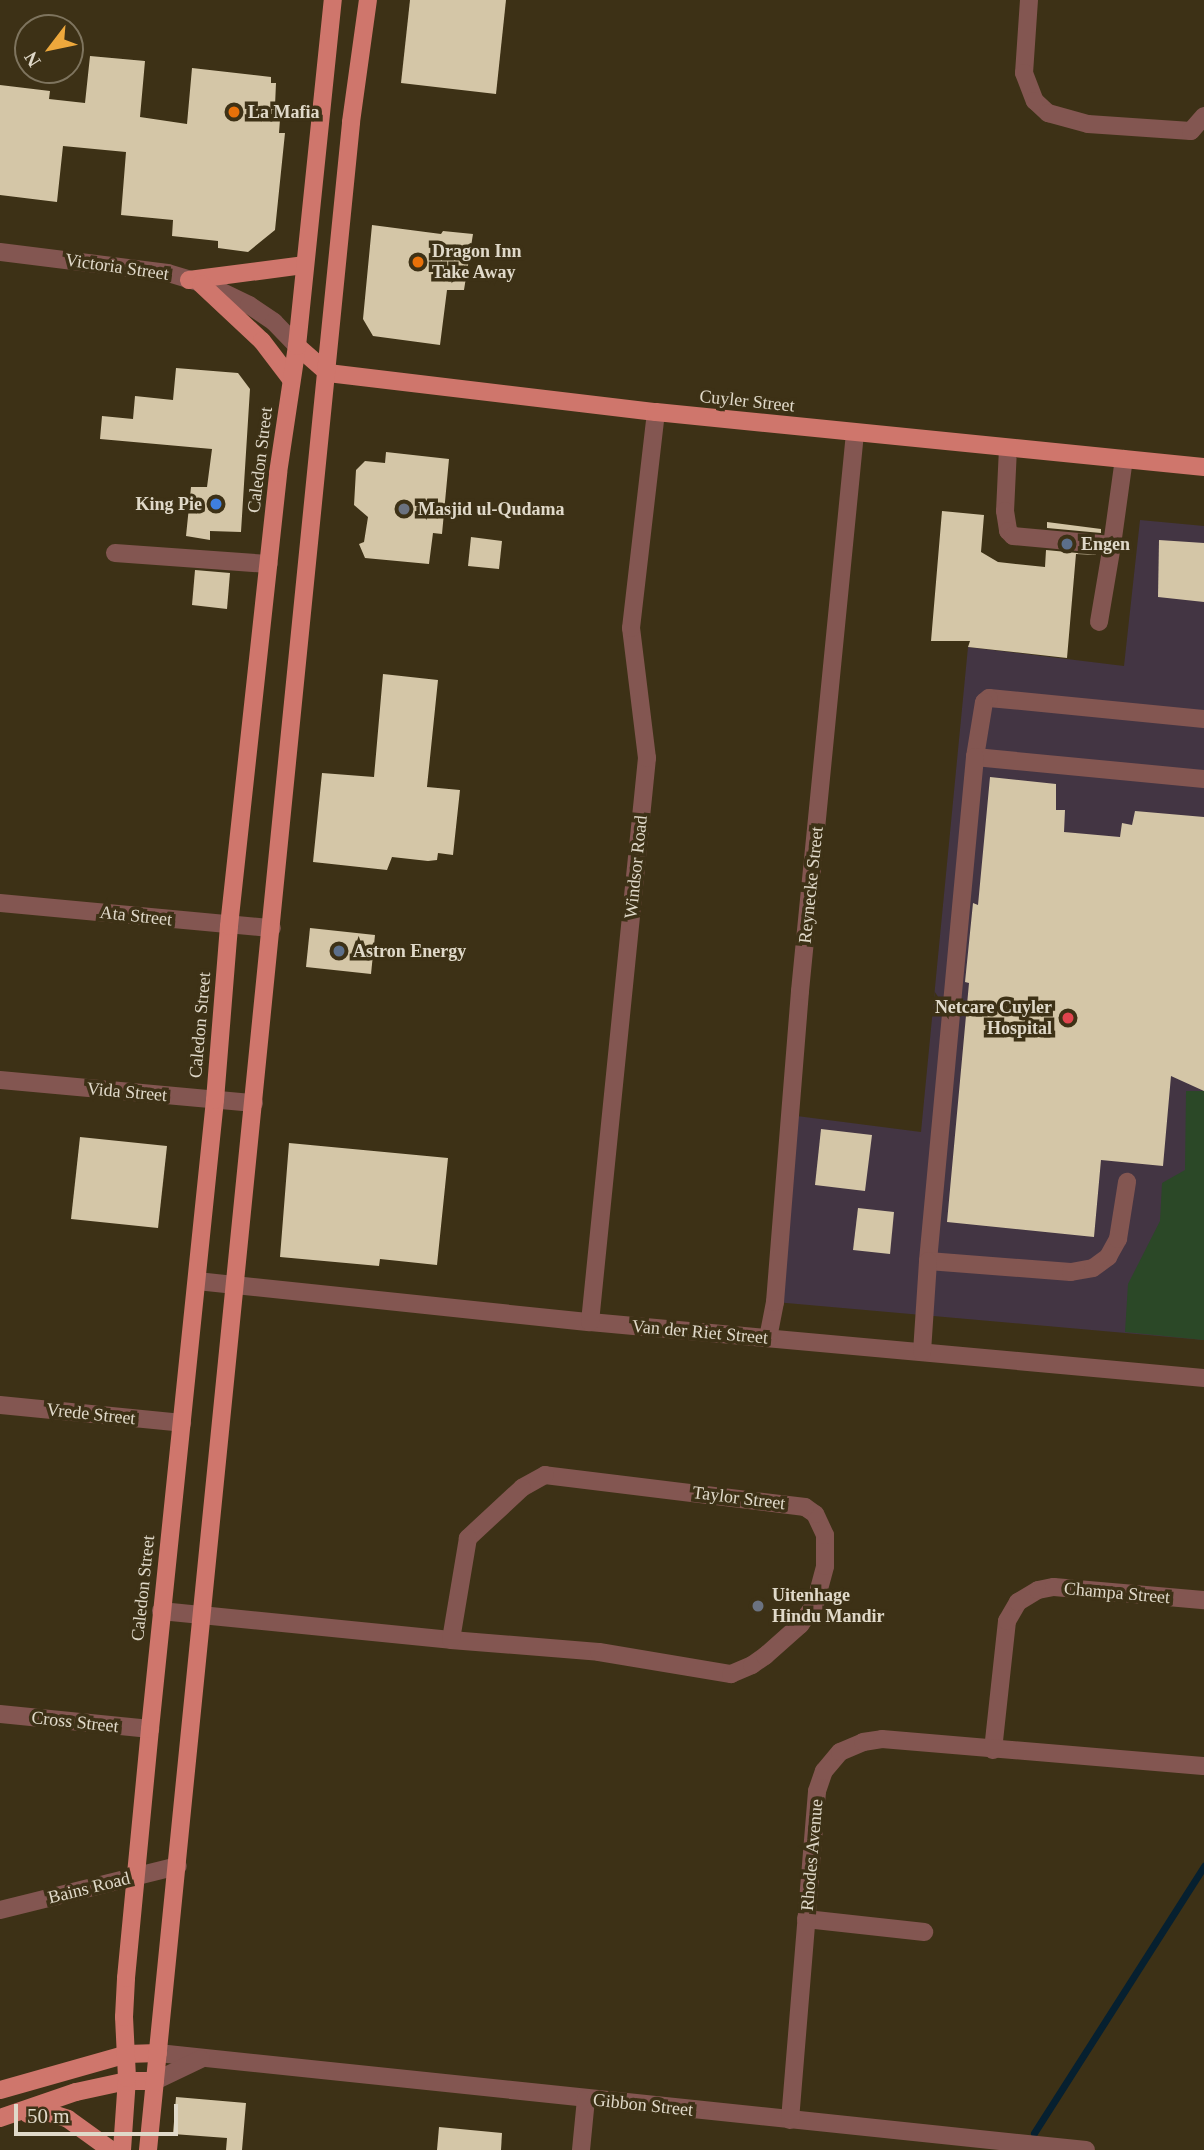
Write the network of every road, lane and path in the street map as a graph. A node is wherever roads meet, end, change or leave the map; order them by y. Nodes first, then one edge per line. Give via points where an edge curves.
1 (333, 0) edge
2 (368, 0) edge
3 (1029, 0) edge
4 (1204, 116) edge
5 (0, 252) edge
6 (305, 265) junction
7 (195, 282) junction
8 (297, 346) junction
9 (328, 373) junction
10 (291, 379) junction
11 (656, 412) junction
12 (855, 433) junction
13 (1008, 448) junction
14 (1124, 459) junction
15 (1204, 467) edge
16 (1112, 545) junction
17 (115, 553) dead end
18 (269, 564) junction
19 (1099, 622) dead end
20 (1204, 719) edge
21 (975, 757) junction
22 (1204, 779) edge
23 (0, 903) edge
24 (229, 926) junction
25 (272, 928) junction
26 (0, 1080) edge
27 (215, 1100) junction
28 (254, 1103) junction
29 (1127, 1182) dead end
30 (928, 1261) junction
31 (197, 1281) junction
32 (236, 1287) junction
33 (590, 1322) junction
34 (768, 1338) junction
35 (922, 1352) junction
36 (1204, 1378) edge
37 (0, 1405) edge
38 (182, 1423) junction
39 (1204, 1600) edge
40 (162, 1611) junction
41 (202, 1615) junction
42 (451, 1640) junction
43 (0, 1714) edge
44 (150, 1729) junction
45 (993, 1750) junction
46 (1203, 1766) edge
47 (178, 1866) junction
48 (137, 1876) junction
49 (0, 1910) edge
50 (806, 1919) junction
51 (924, 1932) dead end
52 (158, 2053) junction
53 (127, 2054) junction
54 (201, 2060) junction
55 (127, 2081) junction
56 (155, 2081) junction
57 (0, 2090) edge
58 (586, 2099) junction
59 (1, 2118) edge
60 (790, 2120) junction
61 (952, 2143) edge
62 (111, 2150) edge
63 (122, 2150) edge
64 (148, 2150) edge
65 (581, 2150) edge
66 (1086, 2150) edge

1 - 6 main road, Caledon Street
2 - 9 main road via 351,122
3 - 4 street via 1024,73 1035,101 1048,113 1088,124 1191,131
5 - 7 street, Victoria Street via 149,268
6 - 7 main road
6 - 8 main road, Caledon Street
7 - 8 street, Victoria Street via 262,313
7 - 10 main road via 262,341
8 - 9 main road
8 - 10 main road, Caledon Street
9 - 11 main road, Cuyler Street
9 - 25 main road
10 - 18 main road, Caledon Street
11 - 12 main road, Cuyler Street
11 - 33 street, Windsor Road via 631,628 647,758
12 - 13 main road, Cuyler Street
12 - 34 street, Reynecke Street via 795,1046 775,1302
13 - 14 main road, Cuyler Street
13 - 16 street via 1005,512 1013,536
14 - 15 main road, Cuyler Street
14 - 16 street
16 - 19 street
17 - 18 street
18 - 24 main road, Caledon Street
20 - 21 street via 989,698 984,702
21 - 22 street
21 - 30 street
23 - 24 street, Ata Street
24 - 25 street, Ata Street
24 - 27 main road, Caledon Street
25 - 28 main road
26 - 27 street, Vida Street
27 - 28 street, Vida Street
27 - 31 main road, Caledon Street
28 - 32 main road
29 - 30 street via 1118,1239 1108,1257 1093,1268 1071,1272
30 - 35 street
31 - 32 street, Van der Riet Street
31 - 38 main road, Caledon Street
32 - 33 street, Van der Riet Street
32 - 41 main road
33 - 34 street, Van der Riet Street
34 - 35 street, Van der Riet Street
35 - 36 street, Van der Riet Street
37 - 38 street, Vrede Street
38 - 40 main road, Caledon Street
39 - 45 street, Champa Street via 1054,1587 1018,1602 1007,1621
40 - 41 street, Taylor Street
40 - 44 main road, Caledon Street
41 - 42 street, Taylor Street
41 - 47 main road
42 - 42 street, Taylor Street via 599,1652 731,1674 765,1656 800,1625 815,1604 824,1575 825,1535 815,1514 805,1507 545,1475 522,1488 468,1538
43 - 44 street, Cross Street
44 - 48 main road, Caledon Street
45 - 46 street, Rhodes Avenue
45 - 50 street, Rhodes Avenue via 882,1739 841,1752 824,1771 817,1791
47 - 48 street, Bains Road
47 - 52 main road
48 - 49 street, Bains Road
48 - 53 main road, Caledon Street via 124,2017
50 - 51 street
50 - 60 street, Rhodes Avenue
52 - 53 main road
52 - 54 street, Gibbon Street
52 - 56 main road
53 - 55 main road, Caledon Street
53 - 57 main road
54 - 56 street, Gibbon Street
54 - 58 street, Gibbon Street via 317,2067
55 - 56 main road
55 - 59 main road via 76,2092
55 - 63 main road, Caledon Street
56 - 64 main road
58 - 60 street, Gibbon Street
58 - 65 street
59 - 62 main road via 47,2112 80,2126
60 - 61 street, Gibbon Street
61 - 66 street, Gibbon Street

